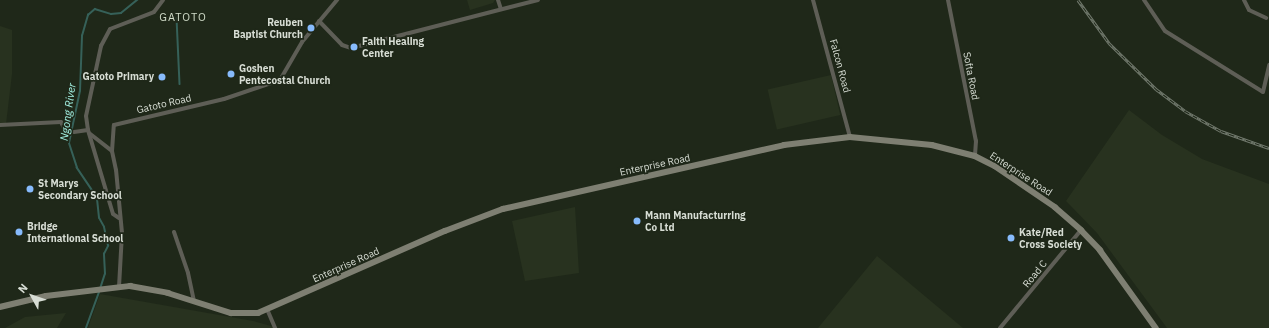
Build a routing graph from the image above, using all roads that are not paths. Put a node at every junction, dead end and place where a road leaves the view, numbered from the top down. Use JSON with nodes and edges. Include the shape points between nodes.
{"nodes":[{"id":1,"x":163,"y":0,"type":"edge"},
{"id":2,"x":337,"y":0,"type":"edge"},
{"id":3,"x":498,"y":0,"type":"edge"},
{"id":4,"x":538,"y":0,"type":"edge"},
{"id":5,"x":813,"y":0,"type":"edge"},
{"id":6,"x":948,"y":0,"type":"edge"},
{"id":7,"x":1144,"y":0,"type":"edge"},
{"id":8,"x":1244,"y":0,"type":"edge"},
{"id":9,"x":501,"y":9,"type":"junction"},
{"id":10,"x":1266,"y":18,"type":"dead end"},
{"id":11,"x":319,"y":20,"type":"junction"},
{"id":12,"x":1269,"y":65,"type":"edge"},
{"id":13,"x":0,"y":125,"type":"edge"},
{"id":14,"x":89,"y":131,"type":"junction"},
{"id":15,"x":66,"y":132,"type":"dead end"},
{"id":16,"x":74,"y":132,"type":"dead end"},
{"id":17,"x":850,"y":137,"type":"junction"},
{"id":18,"x":112,"y":151,"type":"junction"},
{"id":19,"x":975,"y":156,"type":"junction"},
{"id":20,"x":119,"y":218,"type":"junction"},
{"id":21,"x":1081,"y":230,"type":"junction"},
{"id":22,"x":174,"y":232,"type":"dead end"},
{"id":23,"x":118,"y":287,"type":"junction"},
{"id":24,"x":194,"y":301,"type":"junction"},
{"id":25,"x":11,"y":305,"type":"junction"},
{"id":26,"x":0,"y":307,"type":"edge"},
{"id":27,"x":268,"y":309,"type":"junction"},
{"id":28,"x":0,"y":311,"type":"edge"},
{"id":29,"x":275,"y":328,"type":"edge"},
{"id":30,"x":1000,"y":328,"type":"edge"},
{"id":31,"x":1156,"y":328,"type":"edge"}],
"edges":[{"from":1,"to":14,"type":"street","via":[[154,12],[110,29],[105,36],[88,108]]},
{"from":2,"to":11,"type":"street","name":"Gatoto Road"},
{"from":3,"to":9,"type":"street"},
{"from":4,"to":9,"type":"street"},
{"from":5,"to":17,"type":"street","name":"Falcon Road"},
{"from":6,"to":19,"type":"street","name":"Softa Road","via":[[976,141]]},
{"from":7,"to":12,"type":"street","via":[[1165,31],[1263,92]]},
{"from":8,"to":10,"type":"street","via":[[1249,10]]},
{"from":9,"to":11,"type":"street","via":[[351,48],[342,45]]},
{"from":11,"to":18,"type":"street","name":"Gatoto Road","via":[[302,42],[280,80],[224,99],[115,124]]},
{"from":13,"to":15,"type":"street","via":[[61,122]]},
{"from":14,"to":16,"type":"street"},
{"from":14,"to":18,"type":"street"},
{"from":14,"to":20,"type":"street","via":[[113,214]]},
{"from":17,"to":19,"type":"main road","name":"Enterprise Road","via":[[932,144]]},
{"from":17,"to":27,"type":"main road","name":"Enterprise Road","via":[[784,145],[503,209],[445,231]]},
{"from":18,"to":20,"type":"street","name":"Gatoto Road","via":[[116,170]]},
{"from":19,"to":21,"type":"main road","name":"Enterprise Road","via":[[1021,182]]},
{"from":20,"to":23,"type":"street","name":"Gatoto Road","via":[[122,240]]},
{"from":21,"to":30,"type":"street","name":"Road C"},
{"from":21,"to":31,"type":"main road","name":"Enterprise Road","via":[[1100,250]]},
{"from":22,"to":24,"type":"street","via":[[188,273]]},
{"from":23,"to":24,"type":"main road","name":"Enterprise Road","via":[[145,288]]},
{"from":23,"to":25,"type":"main road","name":"Enterprise Road","via":[[46,296]]},
{"from":24,"to":27,"type":"main road","name":"Enterprise Road","via":[[210,308],[245,315]]},
{"from":25,"to":26,"type":"main road"},
{"from":25,"to":28,"type":"main road"},
{"from":27,"to":29,"type":"street"}]}
